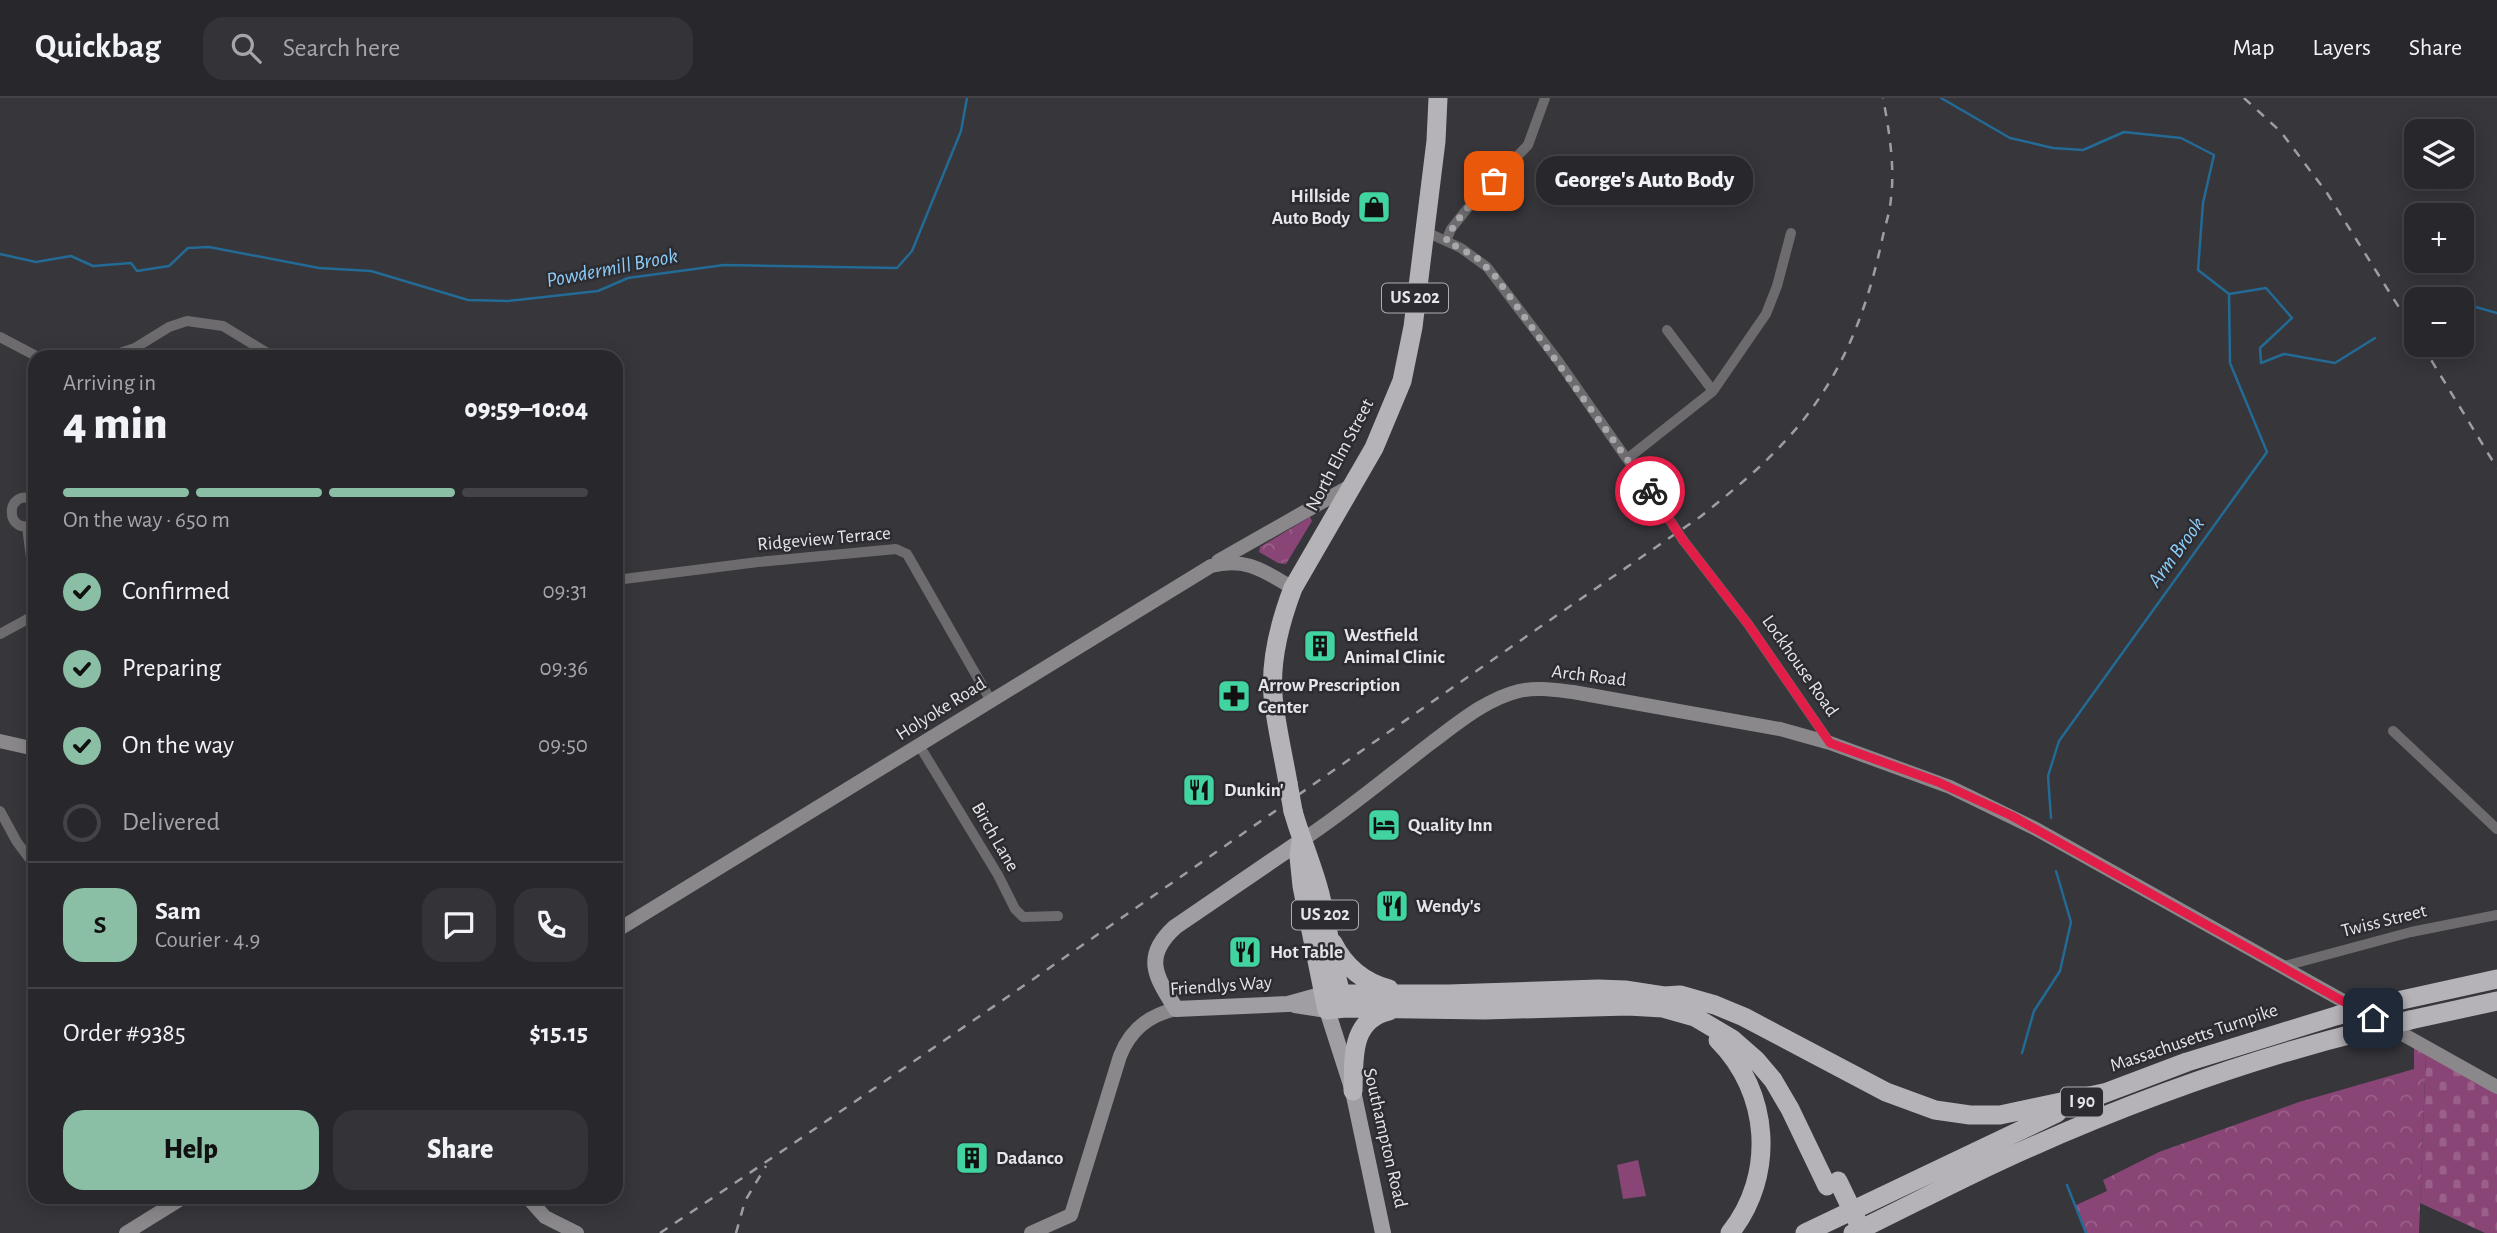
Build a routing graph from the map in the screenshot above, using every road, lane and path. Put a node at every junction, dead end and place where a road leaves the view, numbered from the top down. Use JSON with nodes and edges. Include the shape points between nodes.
{"nodes":[{"id":1,"x":1438,"y":98,"type":"edge"},
{"id":2,"x":1545,"y":98,"type":"edge"},
{"id":3,"x":1424,"y":231,"type":"junction"},
{"id":4,"x":1791,"y":233,"type":"dead end"},
{"id":5,"x":1446,"y":241,"type":"junction"},
{"id":6,"x":1667,"y":330,"type":"dead end"},
{"id":7,"x":0,"y":337,"type":"edge"},
{"id":8,"x":129,"y":350,"type":"edge"},
{"id":9,"x":262,"y":350,"type":"edge"},
{"id":10,"x":28,"y":352,"type":"edge"},
{"id":11,"x":1713,"y":391,"type":"junction"},
{"id":12,"x":1627,"y":459,"type":"junction"},
{"id":13,"x":1350,"y":486,"type":"junction"},
{"id":14,"x":28,"y":497,"type":"edge"},
{"id":15,"x":28,"y":524,"type":"edge"},
{"id":16,"x":1211,"y":566,"type":"junction"},
{"id":17,"x":623,"y":579,"type":"edge"},
{"id":18,"x":1293,"y":588,"type":"junction"},
{"id":19,"x":28,"y":619,"type":"edge"},
{"id":20,"x":0,"y":634,"type":"edge"},
{"id":21,"x":990,"y":701,"type":"junction"},
{"id":22,"x":2393,"y":731,"type":"dead end"},
{"id":23,"x":0,"y":741,"type":"edge"},
{"id":24,"x":1830,"y":743,"type":"junction"},
{"id":25,"x":919,"y":745,"type":"junction"},
{"id":26,"x":28,"y":747,"type":"edge"},
{"id":27,"x":1287,"y":783,"type":"joint"},
{"id":28,"x":0,"y":811,"type":"edge"},
{"id":29,"x":2497,"y":829,"type":"edge"},
{"id":30,"x":1301,"y":841,"type":"junction"},
{"id":31,"x":28,"y":857,"type":"edge"},
{"id":32,"x":2497,"y":915,"type":"edge"},
{"id":33,"x":1058,"y":916,"type":"dead end"},
{"id":34,"x":623,"y":927,"type":"edge"},
{"id":35,"x":1328,"y":933,"type":"junction"},
{"id":36,"x":2281,"y":967,"type":"junction"},
{"id":37,"x":2497,"y":979,"type":"edge"},
{"id":38,"x":1334,"y":1001,"type":"junction"},
{"id":39,"x":1407,"y":1001,"type":"junction"},
{"id":40,"x":2497,"y":1001,"type":"edge"},
{"id":41,"x":1664,"y":1002,"type":"junction"},
{"id":42,"x":1176,"y":1009,"type":"junction"},
{"id":43,"x":2497,"y":1087,"type":"edge"},
{"id":44,"x":1353,"y":1091,"type":"junction"},
{"id":45,"x":2108,"y":1092,"type":"junction"},
{"id":46,"x":2000,"y":1161,"type":"junction"},
{"id":47,"x":1832,"y":1184,"type":"junction"},
{"id":48,"x":173,"y":1204,"type":"edge"},
{"id":49,"x":533,"y":1204,"type":"edge"},
{"id":50,"x":126,"y":1233,"type":"edge"},
{"id":51,"x":577,"y":1233,"type":"edge"},
{"id":52,"x":1031,"y":1233,"type":"edge"},
{"id":53,"x":1383,"y":1233,"type":"edge"},
{"id":54,"x":1730,"y":1233,"type":"edge"},
{"id":55,"x":1805,"y":1233,"type":"edge"},
{"id":56,"x":1852,"y":1233,"type":"edge"},
{"id":57,"x":1863,"y":1233,"type":"edge"},
{"id":58,"x":1876,"y":1233,"type":"edge"}],
"edges":[{"from":1,"to":3,"type":"highway","name":"North Elm Street","number":"US 202"},
{"from":2,"to":5,"type":"street","via":[[1528,145],[1467,209]]},
{"from":3,"to":5,"type":"street","name":"Lockhouse Road"},
{"from":3,"to":13,"type":"highway","name":"North Elm Street","number":"US 202","via":[[1402,381],[1374,448]]},
{"from":4,"to":11,"type":"street","via":[[1766,314]]},
{"from":5,"to":12,"type":"street","name":"Lockhouse Road","via":[[1476,257],[1495,276]]},
{"from":6,"to":11,"type":"street"},
{"from":7,"to":10,"type":"street"},
{"from":8,"to":9,"type":"street","via":[[187,321],[223,326]]},
{"from":11,"to":12,"type":"street"},
{"from":12,"to":24,"type":"street","name":"Lockhouse Road","bridge":true},
{"from":13,"to":16,"type":"street"},
{"from":13,"to":18,"type":"highway","name":"North Elm Street","number":"US 202"},
{"from":14,"to":15,"type":"street","via":[[19,499],[11,510],[15,522]]},
{"from":16,"to":18,"type":"street","name":"Holyoke Road","via":[[1250,564]]},
{"from":16,"to":21,"type":"street","name":"Holyoke Road"},
{"from":17,"to":21,"type":"street","name":"Ridgeview Terrace","via":[[901,550],[908,554]]},
{"from":18,"to":27,"type":"highway","name":"North Elm Street","number":"US 202","via":[[1276,644],[1273,693]]},
{"from":19,"to":20,"type":"street"},
{"from":21,"to":25,"type":"street","name":"Holyoke Road"},
{"from":22,"to":29,"type":"street"},
{"from":23,"to":26,"type":"street"},
{"from":24,"to":30,"type":"street","name":"Arch Road","via":[[1634,701],[1551,689],[1518,692],[1470,715]]},
{"from":24,"to":36,"type":"street","name":"Lockhouse Road","via":[[1931,779],[1999,810]]},
{"from":25,"to":33,"type":"street","name":"Birch Lane","via":[[1015,909],[1024,917]]},
{"from":25,"to":34,"type":"street","name":"Holyoke Road"},
{"from":27,"to":30,"type":"highway","name":"Southampton Road","number":"US 202","bridge":true},
{"from":28,"to":31,"type":"street"},
{"from":30,"to":35,"type":"highway","name":"Southampton Road","number":"US 202"},
{"from":30,"to":38,"type":"highway","name":"Southampton Road","number":"US 202","via":[[1300,871]]},
{"from":30,"to":42,"type":"main road","via":[[1185,919],[1159,943],[1154,956],[1157,972]]},
{"from":32,"to":36,"type":"street","name":"Twiss Street","via":[[2411,932]]},
{"from":35,"to":38,"type":"highway","name":"Southampton Road","number":"US 202"},
{"from":35,"to":39,"type":"highway","via":[[1343,960],[1362,978]]},
{"from":36,"to":43,"type":"street","name":"Lockhouse Road"},
{"from":37,"to":45,"type":"highway","name":"Massachusetts Turnpike","number":"I 90","bridge":true,"via":[[2339,1015]]},
{"from":38,"to":39,"type":"highway"},
{"from":38,"to":42,"type":"main road","name":"Friendlys Way"},
{"from":38,"to":44,"type":"main road","name":"Southampton Road","number":"US 202"},
{"from":39,"to":41,"type":"highway","via":[[1598,989]]},
{"from":39,"to":44,"type":"highway","via":[[1374,1015],[1362,1030],[1354,1051]]},
{"from":40,"to":46,"type":"highway","number":"I 90","bridge":true,"via":[[2294,1049],[2191,1083]]},
{"from":41,"to":45,"type":"highway","via":[[1681,995],[1734,1012],[1899,1098],[1934,1111],[2000,1115]]},
{"from":41,"to":47,"type":"highway","via":[[1714,1027],[1761,1066]]},
{"from":41,"to":54,"type":"highway","via":[[1718,1040],[1738,1064],[1754,1095],[1761,1136],[1759,1170],[1747,1205]]},
{"from":42,"to":52,"type":"street","name":"Friendlys Way","via":[[1157,1015],[1125,1043],[1071,1215]]},
{"from":44,"to":53,"type":"main road","name":"Southampton Road","number":"US 202"},
{"from":45,"to":55,"type":"highway","name":"Massachusetts Turnpike","number":"I 90"},
{"from":46,"to":56,"type":"highway","number":"I 90"},
{"from":46,"to":58,"type":"highway"},
{"from":47,"to":56,"type":"highway"},
{"from":47,"to":57,"type":"highway","bridge":true},
{"from":48,"to":50,"type":"street"},
{"from":49,"to":51,"type":"street","via":[[544,1217]]}]}
